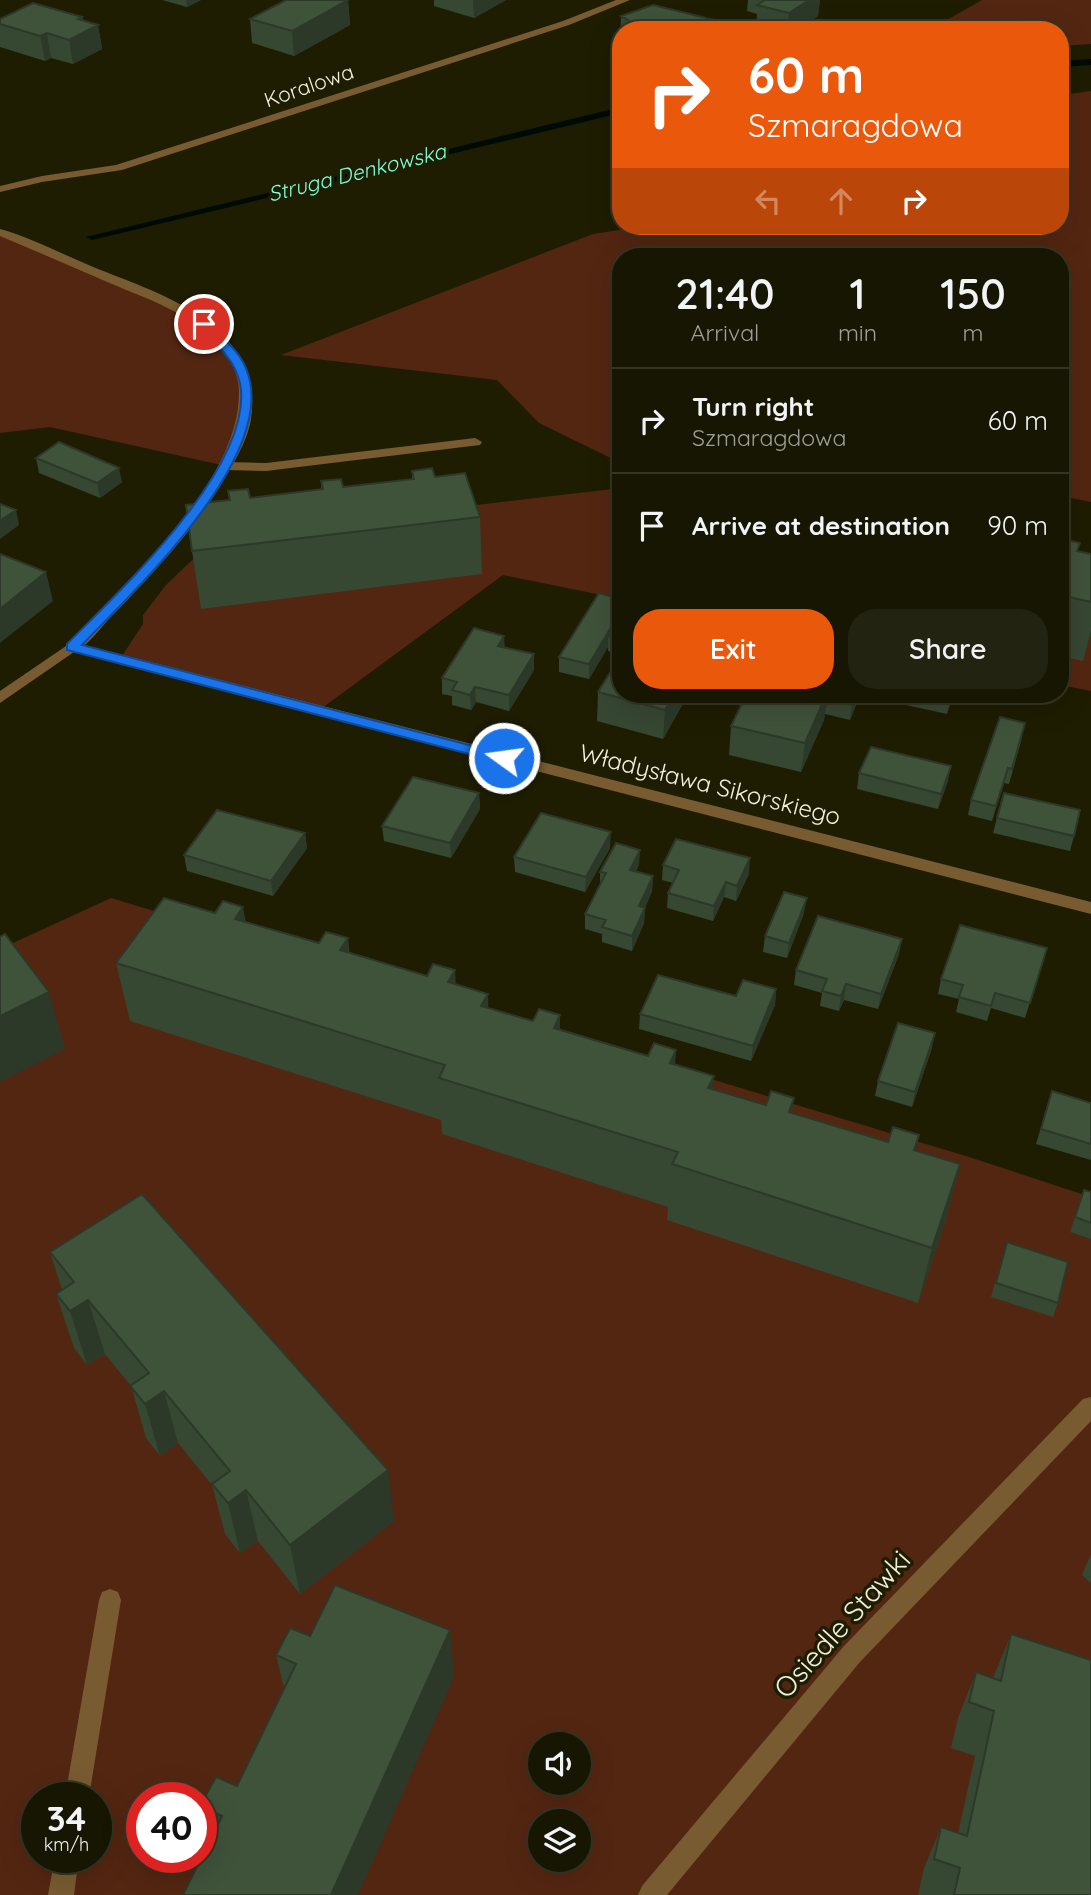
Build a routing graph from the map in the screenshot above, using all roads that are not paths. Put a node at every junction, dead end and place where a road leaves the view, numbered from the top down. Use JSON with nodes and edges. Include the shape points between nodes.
{"nodes":[{"id":1,"x":625,"y":0,"type":"edge"},
{"id":2,"x":0,"y":189,"type":"edge"},
{"id":3,"x":0,"y":232,"type":"edge"},
{"id":4,"x":475,"y":442,"type":"dead end"},
{"id":5,"x":226,"y":466,"type":"junction"},
{"id":6,"x":72,"y":647,"type":"junction"},
{"id":7,"x":0,"y":698,"type":"edge"},
{"id":8,"x":1091,"y":908,"type":"edge"},
{"id":9,"x":1091,"y":1406,"type":"edge"},
{"id":10,"x":110,"y":1600,"type":"dead end"},
{"id":11,"x":80,"y":1782,"type":"edge"},
{"id":12,"x":64,"y":1873,"type":"edge"},
{"id":13,"x":61,"y":1895,"type":"edge"},
{"id":14,"x":651,"y":1895,"type":"edge"}],
"edges":[{"from":1,"to":2,"type":"street","name":"Koralowa","via":[[118,168]]},
{"from":3,"to":5,"type":"street","via":[[161,300],[204,324],[237,358],[246,390],[242,428]]},
{"from":4,"to":5,"type":"street","via":[[266,467]]},
{"from":5,"to":6,"type":"street","via":[[168,547]]},
{"from":6,"to":7,"type":"street"},
{"from":6,"to":8,"type":"street","name":"Władysława Sikorskiego"},
{"from":9,"to":14,"type":"street","name":"Osiedle Stawki","via":[[852,1654]]},
{"from":10,"to":11,"type":"street"},
{"from":12,"to":13,"type":"street"}]}
